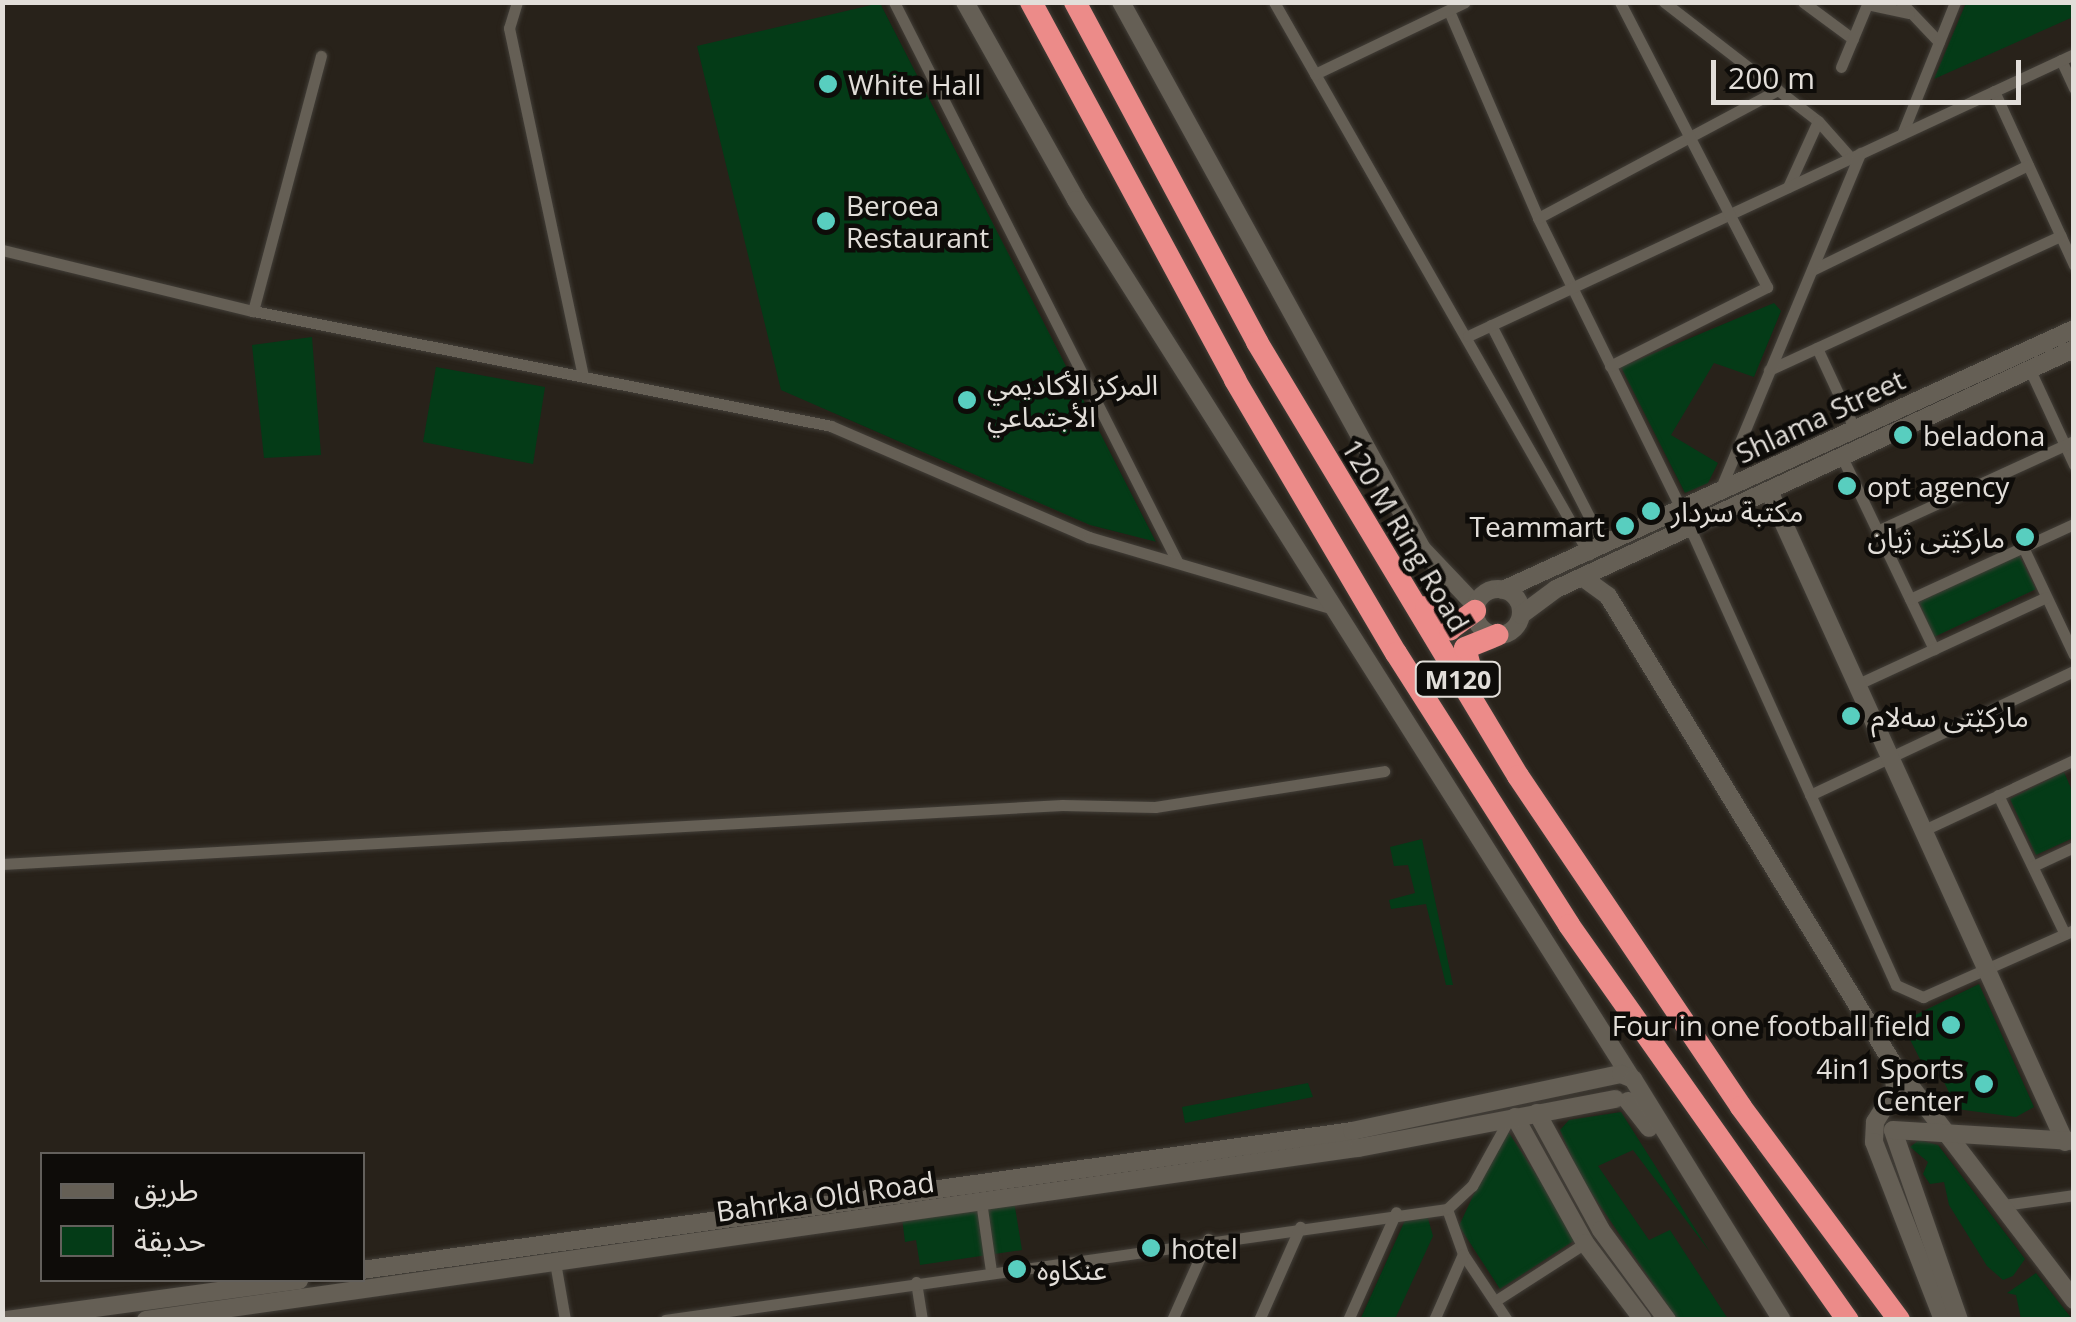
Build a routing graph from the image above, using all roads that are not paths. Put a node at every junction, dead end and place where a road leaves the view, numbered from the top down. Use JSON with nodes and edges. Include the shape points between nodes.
{"nodes":[{"id":1,"x":516,"y":2,"type":"edge"},
{"id":2,"x":894,"y":2,"type":"edge"},
{"id":3,"x":965,"y":2,"type":"edge"},
{"id":4,"x":1031,"y":2,"type":"edge"},
{"id":5,"x":1075,"y":2,"type":"edge"},
{"id":6,"x":1121,"y":2,"type":"edge"},
{"id":7,"x":1274,"y":2,"type":"edge"},
{"id":8,"x":1465,"y":2,"type":"edge"},
{"id":9,"x":1620,"y":2,"type":"edge"},
{"id":10,"x":1664,"y":2,"type":"edge"},
{"id":11,"x":1803,"y":2,"type":"edge"},
{"id":12,"x":1956,"y":2,"type":"edge"},
{"id":13,"x":1868,"y":3,"type":"edge"},
{"id":14,"x":1905,"y":8,"type":"edge"},
{"id":15,"x":1449,"y":11,"type":"junction"},
{"id":16,"x":1853,"y":39,"type":"junction"},
{"id":17,"x":1940,"y":42,"type":"junction"},
{"id":18,"x":321,"y":56,"type":"dead end"},
{"id":19,"x":2067,"y":57,"type":"edge"},
{"id":20,"x":1841,"y":67,"type":"dead end"},
{"id":21,"x":1315,"y":74,"type":"junction"},
{"id":22,"x":2074,"y":88,"type":"edge"},
{"id":23,"x":1778,"y":90,"type":"junction"},
{"id":24,"x":1994,"y":91,"type":"junction"},
{"id":25,"x":1818,"y":121,"type":"junction"},
{"id":26,"x":1902,"y":134,"type":"junction"},
{"id":27,"x":1692,"y":140,"type":"junction"},
{"id":28,"x":1856,"y":156,"type":"junction"},
{"id":29,"x":2028,"y":166,"type":"junction"},
{"id":30,"x":1788,"y":187,"type":"junction"},
{"id":31,"x":1733,"y":213,"type":"junction"},
{"id":32,"x":1538,"y":218,"type":"junction"},
{"id":33,"x":2061,"y":236,"type":"junction"},
{"id":34,"x":2,"y":250,"type":"edge"},
{"id":35,"x":2074,"y":265,"type":"edge"},
{"id":36,"x":1812,"y":270,"type":"junction"},
{"id":37,"x":1571,"y":288,"type":"junction"},
{"id":38,"x":254,"y":311,"type":"junction"},
{"id":39,"x":1491,"y":325,"type":"junction"},
{"id":40,"x":2074,"y":329,"type":"edge"},
{"id":41,"x":1468,"y":336,"type":"junction"},
{"id":42,"x":1817,"y":348,"type":"junction"},
{"id":43,"x":2074,"y":349,"type":"edge"},
{"id":44,"x":2039,"y":359,"type":"junction"},
{"id":45,"x":1610,"y":366,"type":"junction"},
{"id":46,"x":2008,"y":370,"type":"junction"},
{"id":47,"x":1769,"y":371,"type":"junction"},
{"id":48,"x":583,"y":376,"type":"junction"},
{"id":49,"x":1854,"y":430,"type":"junction"},
{"id":50,"x":2069,"y":443,"type":"edge"},
{"id":51,"x":1842,"y":457,"type":"junction"},
{"id":52,"x":2074,"y":465,"type":"edge"},
{"id":53,"x":1769,"y":492,"type":"junction"},
{"id":54,"x":1718,"y":494,"type":"junction"},
{"id":55,"x":1682,"y":510,"type":"junction"},
{"id":56,"x":1408,"y":521,"type":"junction"},
{"id":57,"x":2074,"y":524,"type":"edge"},
{"id":58,"x":1690,"y":528,"type":"junction"},
{"id":59,"x":1878,"y":532,"type":"junction"},
{"id":60,"x":2023,"y":547,"type":"junction"},
{"id":61,"x":1602,"y":554,"type":"junction"},
{"id":62,"x":1177,"y":561,"type":"junction"},
{"id":63,"x":1386,"y":562,"type":"junction"},
{"id":64,"x":1582,"y":577,"type":"junction"},
{"id":65,"x":1499,"y":590,"type":"junction"},
{"id":66,"x":2046,"y":597,"type":"junction"},
{"id":67,"x":1910,"y":599,"type":"junction"},
{"id":68,"x":1331,"y":608,"type":"junction"},
{"id":69,"x":1476,"y":608,"type":"junction"},
{"id":70,"x":1521,"y":615,"type":"junction"},
{"id":71,"x":1497,"y":635,"type":"junction"},
{"id":72,"x":1934,"y":649,"type":"junction"},
{"id":73,"x":2074,"y":655,"type":"edge"},
{"id":74,"x":1646,"y":656,"type":"junction"},
{"id":75,"x":2074,"y":671,"type":"edge"},
{"id":76,"x":1858,"y":684,"type":"junction"},
{"id":77,"x":1504,"y":752,"type":"junction"},
{"id":78,"x":1892,"y":758,"type":"junction"},
{"id":79,"x":2072,"y":765,"type":"edge"},
{"id":80,"x":1384,"y":771,"type":"dead end"},
{"id":81,"x":1998,"y":795,"type":"junction"},
{"id":82,"x":1810,"y":796,"type":"junction"},
{"id":83,"x":1924,"y":830,"type":"junction"},
{"id":84,"x":2074,"y":847,"type":"edge"},
{"id":85,"x":2,"y":864,"type":"edge"},
{"id":86,"x":2033,"y":866,"type":"junction"},
{"id":87,"x":2070,"y":932,"type":"edge"},
{"id":88,"x":1987,"y":969,"type":"junction"},
{"id":89,"x":1892,"y":1062,"type":"junction"},
{"id":90,"x":1909,"y":1084,"type":"junction"},
{"id":91,"x":1622,"y":1087,"type":"junction"},
{"id":92,"x":1901,"y":1112,"type":"junction"},
{"id":93,"x":1537,"y":1113,"type":"junction"},
{"id":94,"x":1512,"y":1118,"type":"junction"},
{"id":95,"x":1936,"y":1122,"type":"junction"},
{"id":96,"x":2069,"y":1142,"type":"edge"},
{"id":97,"x":1551,"y":1146,"type":"junction"},
{"id":98,"x":1533,"y":1155,"type":"junction"},
{"id":99,"x":2074,"y":1195,"type":"edge"},
{"id":100,"x":981,"y":1201,"type":"junction"},
{"id":101,"x":2004,"y":1205,"type":"junction"},
{"id":102,"x":1447,"y":1209,"type":"junction"},
{"id":103,"x":1396,"y":1212,"type":"junction"},
{"id":104,"x":1300,"y":1226,"type":"junction"},
{"id":105,"x":1208,"y":1239,"type":"junction"},
{"id":106,"x":1585,"y":1243,"type":"junction"},
{"id":107,"x":1463,"y":1254,"type":"junction"},
{"id":108,"x":555,"y":1262,"type":"junction"},
{"id":109,"x":365,"y":1270,"type":"edge"},
{"id":110,"x":991,"y":1272,"type":"junction"},
{"id":111,"x":284,"y":1282,"type":"edge"},
{"id":112,"x":916,"y":1282,"type":"junction"},
{"id":113,"x":2074,"y":1300,"type":"edge"},
{"id":114,"x":1495,"y":1301,"type":"junction"},
{"id":115,"x":666,"y":1319,"type":"edge"},
{"id":116,"x":8,"y":1320,"type":"edge"},
{"id":117,"x":146,"y":1320,"type":"edge"},
{"id":118,"x":564,"y":1320,"type":"edge"},
{"id":119,"x":922,"y":1320,"type":"edge"},
{"id":120,"x":1172,"y":1320,"type":"edge"},
{"id":121,"x":1258,"y":1320,"type":"edge"},
{"id":122,"x":1348,"y":1320,"type":"edge"},
{"id":123,"x":1434,"y":1320,"type":"edge"},
{"id":124,"x":1508,"y":1320,"type":"edge"},
{"id":125,"x":1642,"y":1320,"type":"edge"},
{"id":126,"x":1667,"y":1320,"type":"edge"},
{"id":127,"x":1768,"y":1320,"type":"edge"},
{"id":128,"x":1782,"y":1320,"type":"edge"},
{"id":129,"x":1848,"y":1320,"type":"edge"},
{"id":130,"x":1899,"y":1320,"type":"edge"},
{"id":131,"x":1943,"y":1320,"type":"edge"},
{"id":132,"x":1959,"y":1320,"type":"edge"}],
"edges":[{"from":1,"to":48,"type":"street","via":[[508,28]]},
{"from":2,"to":62,"type":"street"},
{"from":3,"to":68,"type":"street","via":[[1023,114]]},
{"from":4,"to":129,"type":"highway","number":"M120","via":[[1226,364],[1396,653],[1591,956]]},
{"from":5,"to":63,"type":"highway","name":"120 M Ring Road","number":"M120"},
{"from":6,"to":56,"type":"street"},
{"from":7,"to":21,"type":"street"},
{"from":8,"to":15,"type":"street"},
{"from":9,"to":27,"type":"street"},
{"from":10,"to":23,"type":"street"},
{"from":11,"to":16,"type":"street"},
{"from":12,"to":17,"type":"street"},
{"from":13,"to":14,"type":"street"},
{"from":13,"to":16,"type":"street"},
{"from":14,"to":17,"type":"street"},
{"from":15,"to":21,"type":"street"},
{"from":15,"to":32,"type":"street"},
{"from":16,"to":20,"type":"street"},
{"from":17,"to":26,"type":"street"},
{"from":18,"to":38,"type":"street"},
{"from":19,"to":22,"type":"street"},
{"from":19,"to":24,"type":"street"},
{"from":21,"to":41,"type":"street"},
{"from":23,"to":25,"type":"street"},
{"from":23,"to":27,"type":"street"},
{"from":24,"to":26,"type":"street"},
{"from":24,"to":29,"type":"street"},
{"from":25,"to":28,"type":"street"},
{"from":25,"to":30,"type":"street"},
{"from":26,"to":28,"type":"street"},
{"from":27,"to":31,"type":"street"},
{"from":27,"to":32,"type":"street"},
{"from":28,"to":30,"type":"street"},
{"from":28,"to":36,"type":"street"},
{"from":29,"to":33,"type":"street"},
{"from":29,"to":36,"type":"street"},
{"from":30,"to":31,"type":"street"},
{"from":31,"to":37,"type":"street"},
{"from":31,"to":45,"type":"street","via":[[1764,294]]},
{"from":32,"to":37,"type":"street"},
{"from":33,"to":35,"type":"street"},
{"from":33,"to":42,"type":"street"},
{"from":34,"to":38,"type":"street"},
{"from":36,"to":47,"type":"street"},
{"from":37,"to":39,"type":"street"},
{"from":37,"to":45,"type":"street"},
{"from":38,"to":48,"type":"street"},
{"from":39,"to":41,"type":"street"},
{"from":39,"to":61,"type":"street"},
{"from":40,"to":44,"type":"street","name":"Shlama Street"},
{"from":41,"to":61,"type":"street"},
{"from":42,"to":47,"type":"street"},
{"from":42,"to":49,"type":"street"},
{"from":43,"to":44,"type":"street","name":"Shlama Street"},
{"from":44,"to":46,"type":"street","name":"Shlama Street"},
{"from":44,"to":46,"type":"street","name":"Shlama Street"},
{"from":44,"to":50,"type":"street"},
{"from":45,"to":55,"type":"street"},
{"from":46,"to":49,"type":"street","name":"Shlama Street"},
{"from":46,"to":51,"type":"street","name":"Shlama Street"},
{"from":47,"to":54,"type":"street"},
{"from":48,"to":62,"type":"street","via":[[831,426],[1089,536]]},
{"from":49,"to":54,"type":"street","name":"Shlama Street"},
{"from":50,"to":52,"type":"street"},
{"from":50,"to":59,"type":"street"},
{"from":51,"to":53,"type":"street","name":"Shlama Street"},
{"from":51,"to":59,"type":"street"},
{"from":53,"to":58,"type":"street","name":"Shlama Street"},
{"from":53,"to":76,"type":"street"},
{"from":54,"to":55,"type":"street","name":"Shlama Street"},
{"from":55,"to":61,"type":"street","name":"Shlama Street"},
{"from":56,"to":65,"type":"street","via":[[1443,569]]},
{"from":56,"to":69,"type":"street","via":[[1436,571]]},
{"from":57,"to":60,"type":"street"},
{"from":58,"to":61,"type":"street","name":"Shlama Street"},
{"from":58,"to":82,"type":"street"},
{"from":59,"to":67,"type":"street"},
{"from":60,"to":66,"type":"street"},
{"from":60,"to":67,"type":"street"},
{"from":61,"to":64,"type":"street"},
{"from":61,"to":65,"type":"street"},
{"from":61,"to":74,"type":"street"},
{"from":62,"to":68,"type":"street"},
{"from":63,"to":69,"type":"highway","via":[[1442,626],[1463,626]]},
{"from":63,"to":77,"type":"highway","name":"120 M Ring Road","number":"M120"},
{"from":64,"to":70,"type":"street"},
{"from":64,"to":74,"type":"street","via":[[1603,589]]},
{"from":65,"to":69,"type":"street"},
{"from":65,"to":70,"type":"street"},
{"from":66,"to":72,"type":"street"},
{"from":66,"to":73,"type":"street"},
{"from":67,"to":72,"type":"street"},
{"from":68,"to":91,"type":"street","via":[[1574,998]]},
{"from":69,"to":71,"type":"street","via":[[1483,630]]},
{"from":70,"to":71,"type":"street"},
{"from":71,"to":77,"type":"highway","via":[[1472,640],[1464,659]]},
{"from":72,"to":76,"type":"street"},
{"from":74,"to":89,"type":"street"},
{"from":75,"to":78,"type":"street"},
{"from":76,"to":78,"type":"street"},
{"from":77,"to":130,"type":"highway","name":"120 M Ring Road","number":"M120","via":[[1742,1107]]},
{"from":78,"to":82,"type":"street"},
{"from":78,"to":83,"type":"street"},
{"from":79,"to":81,"type":"street"},
{"from":80,"to":85,"type":"street","via":[[1155,807],[1062,805]]},
{"from":81,"to":83,"type":"street"},
{"from":81,"to":86,"type":"street"},
{"from":82,"to":88,"type":"street","via":[[1904,992],[1922,997]]},
{"from":83,"to":88,"type":"street"},
{"from":84,"to":86,"type":"street"},
{"from":86,"to":87,"type":"street"},
{"from":87,"to":88,"type":"street"},
{"from":88,"to":96,"type":"street"},
{"from":89,"to":90,"type":"street"},
{"from":89,"to":92,"type":"street"},
{"from":90,"to":92,"type":"street"},
{"from":90,"to":95,"type":"street"},
{"from":91,"to":93,"type":"street","name":"Bahrka Old Road"},
{"from":91,"to":109,"type":"street"},
{"from":91,"to":127,"type":"street"},
{"from":91,"to":128,"type":"street"},
{"from":92,"to":95,"type":"street"},
{"from":92,"to":131,"type":"street","via":[[1874,1142]]},
{"from":92,"to":132,"type":"street","via":[[1892,1140]]},
{"from":93,"to":94,"type":"street","name":"Bahrka Old Road"},
{"from":93,"to":97,"type":"street"},
{"from":94,"to":98,"type":"street"},
{"from":94,"to":100,"type":"street","name":"Bahrka Old Road"},
{"from":94,"to":102,"type":"street","via":[[1472,1186]]},
{"from":95,"to":96,"type":"street"},
{"from":95,"to":101,"type":"street"},
{"from":97,"to":98,"type":"street"},
{"from":97,"to":126,"type":"street"},
{"from":98,"to":106,"type":"street"},
{"from":99,"to":101,"type":"street"},
{"from":100,"to":108,"type":"street","name":"Bahrka Old Road"},
{"from":100,"to":110,"type":"street"},
{"from":101,"to":113,"type":"street"},
{"from":102,"to":103,"type":"street"},
{"from":102,"to":107,"type":"street"},
{"from":103,"to":104,"type":"street"},
{"from":103,"to":122,"type":"street"},
{"from":104,"to":105,"type":"street"},
{"from":104,"to":121,"type":"street"},
{"from":105,"to":110,"type":"street"},
{"from":105,"to":120,"type":"street"},
{"from":106,"to":114,"type":"street"},
{"from":106,"to":125,"type":"street"},
{"from":107,"to":114,"type":"street"},
{"from":107,"to":123,"type":"street"},
{"from":108,"to":117,"type":"street","name":"Bahrka Old Road"},
{"from":108,"to":118,"type":"street"},
{"from":110,"to":112,"type":"street"},
{"from":111,"to":116,"type":"street"},
{"from":112,"to":115,"type":"street"},
{"from":112,"to":119,"type":"street"},
{"from":114,"to":124,"type":"street"}]}
